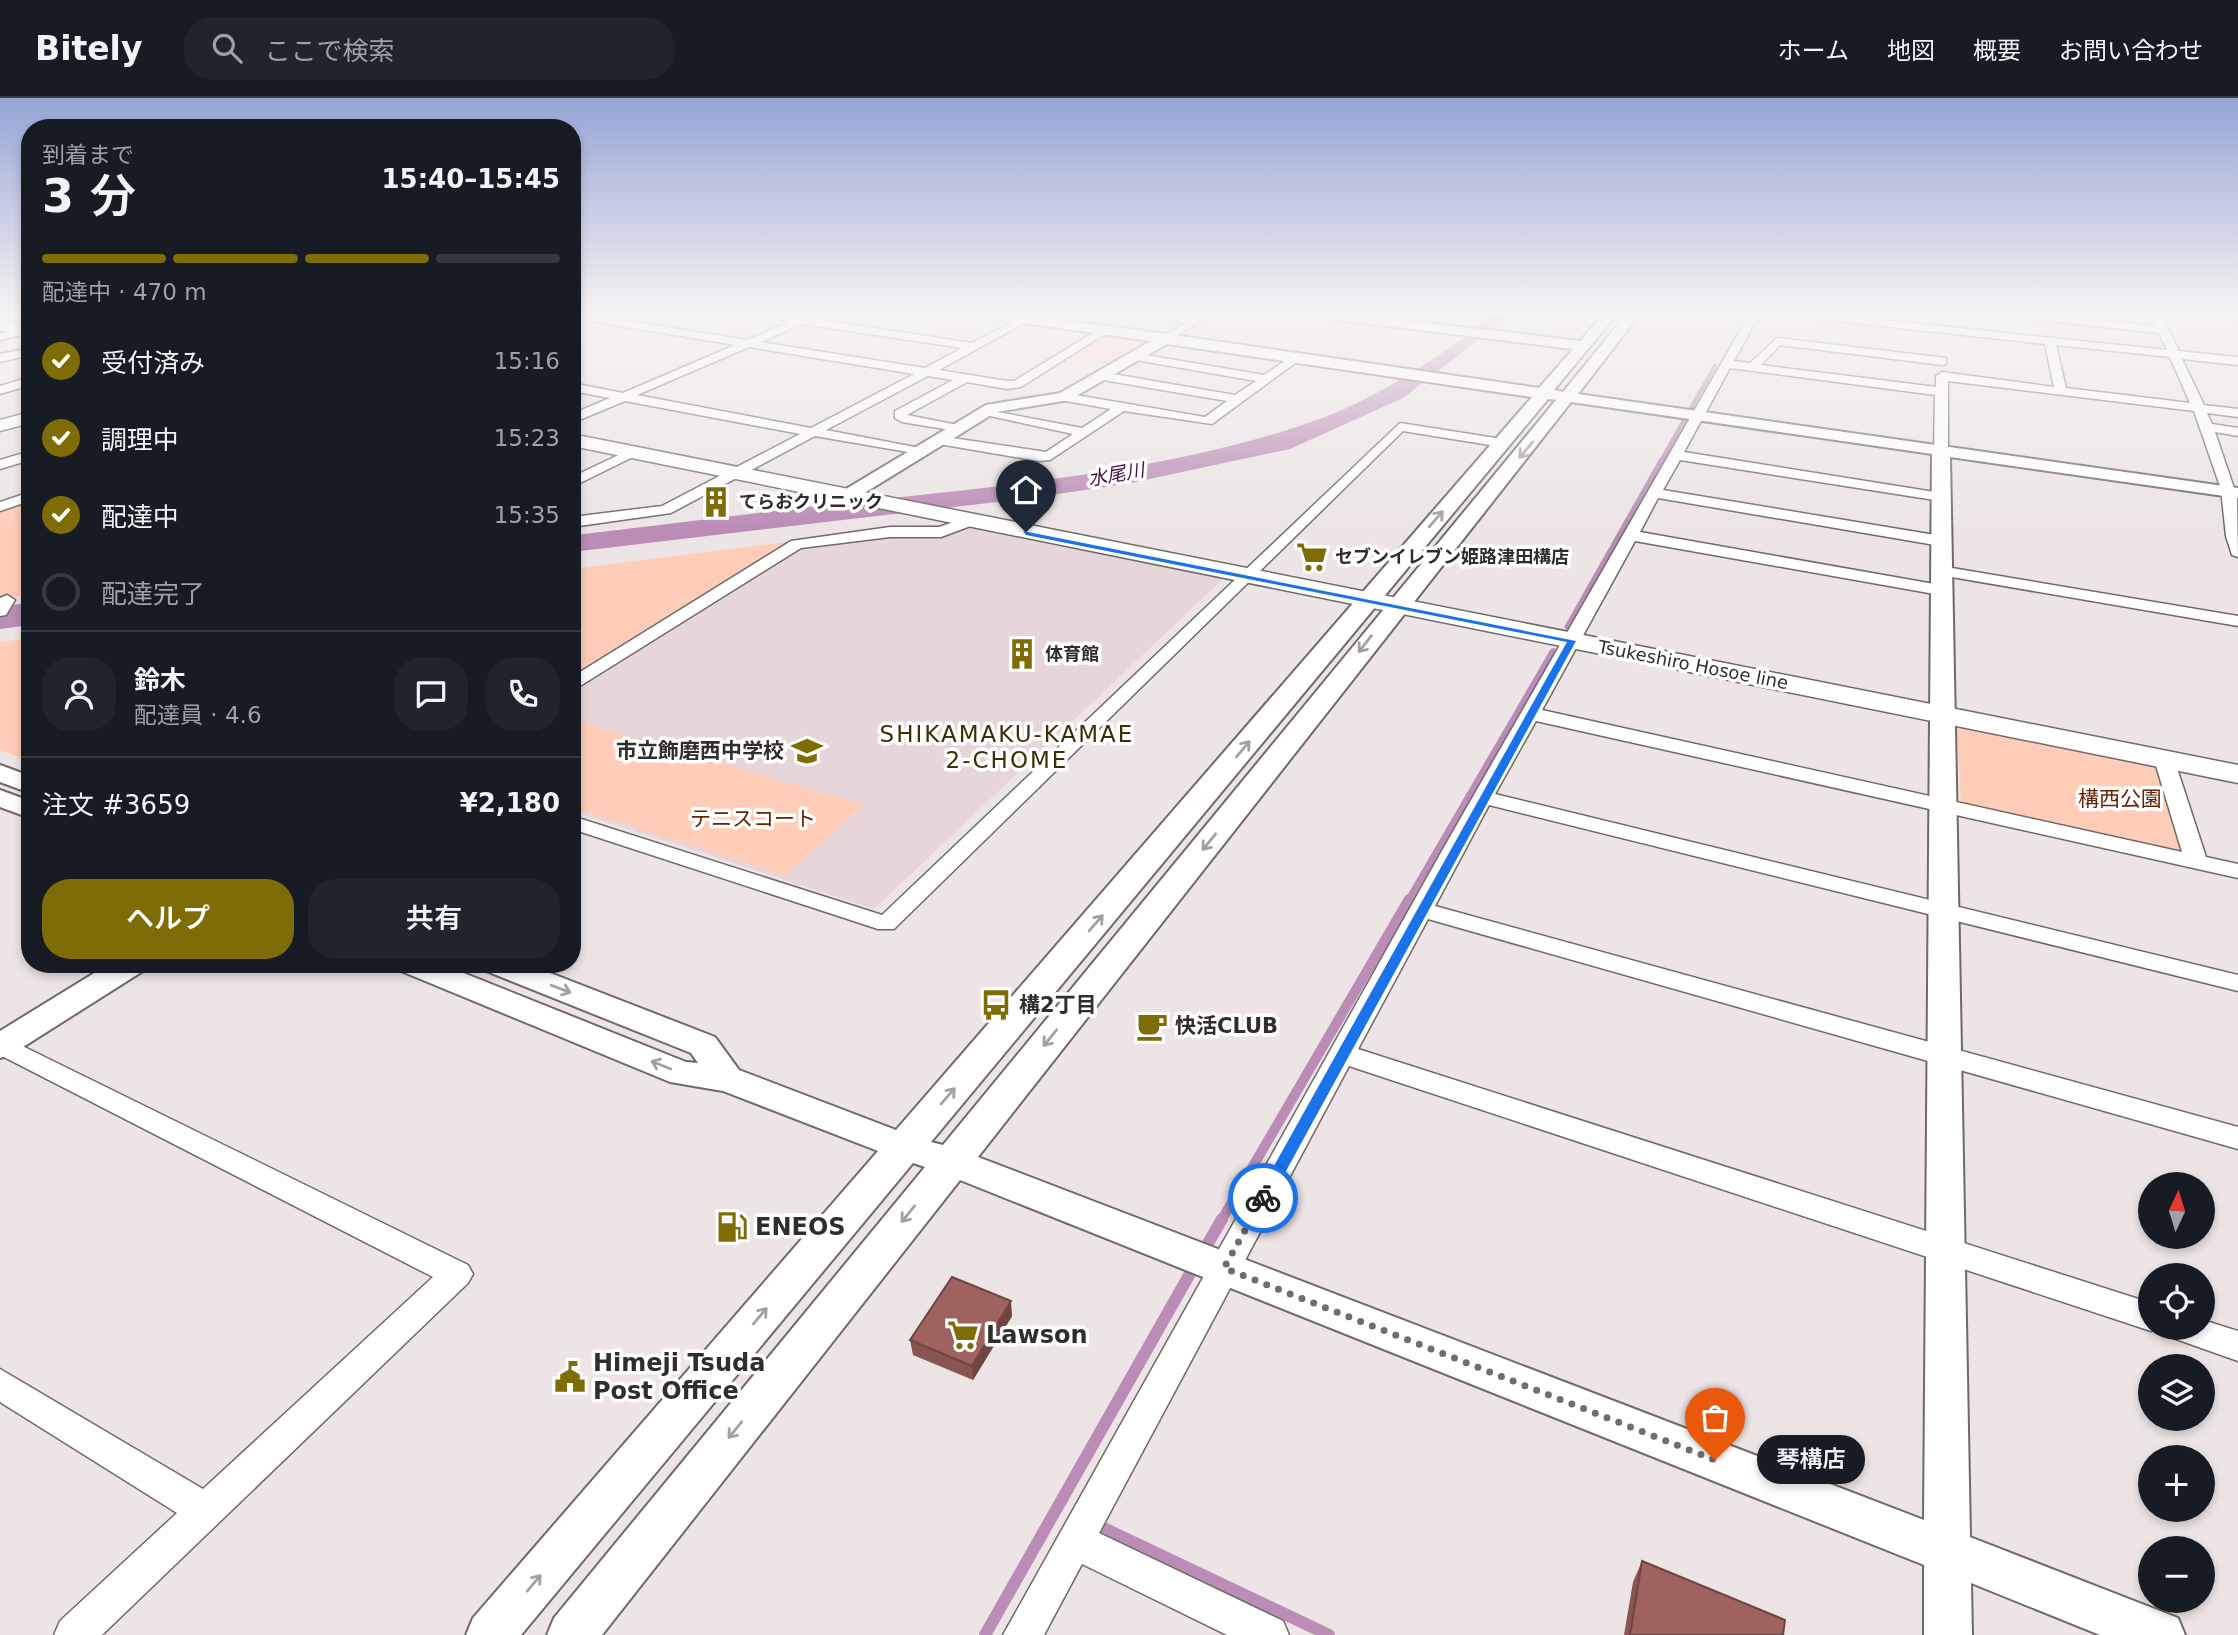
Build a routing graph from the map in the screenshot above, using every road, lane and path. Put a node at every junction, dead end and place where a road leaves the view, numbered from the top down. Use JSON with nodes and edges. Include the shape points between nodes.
{"nodes":[{"id":1,"x":648,"y":387,"type":"edge"},
{"id":2,"x":899,"y":387,"type":"edge"},
{"id":3,"x":949,"y":387,"type":"edge"},
{"id":4,"x":1082,"y":387,"type":"edge"},
{"id":5,"x":1164,"y":387,"type":"edge"},
{"id":6,"x":1254,"y":387,"type":"edge"},
{"id":7,"x":1502,"y":387,"type":"edge"},
{"id":8,"x":1559,"y":387,"type":"edge"},
{"id":9,"x":1562,"y":387,"type":"edge"},
{"id":10,"x":1715,"y":387,"type":"edge"},
{"id":11,"x":1901,"y":387,"type":"edge"},
{"id":12,"x":1941,"y":387,"type":"edge"},
{"id":13,"x":2025,"y":387,"type":"edge"},
{"id":14,"x":2061,"y":387,"type":"edge"},
{"id":15,"x":2189,"y":387,"type":"edge"},
{"id":16,"x":581,"y":389,"type":"edge"},
{"id":17,"x":2062,"y":391,"type":"junction"},
{"id":18,"x":1941,"y":392,"type":"junction"},
{"id":19,"x":1555,"y":394,"type":"junction"},
{"id":20,"x":625,"y":397,"type":"junction"},
{"id":21,"x":1064,"y":397,"type":"junction"},
{"id":22,"x":1236,"y":399,"type":"junction"},
{"id":23,"x":1120,"y":408,"type":"junction"},
{"id":24,"x":2199,"y":408,"type":"junction"},
{"id":25,"x":2238,"y":413,"type":"edge"},
{"id":26,"x":982,"y":414,"type":"junction"},
{"id":27,"x":1700,"y":414,"type":"junction"},
{"id":28,"x":581,"y":415,"type":"edge"},
{"id":29,"x":21,"y":420,"type":"edge"},
{"id":30,"x":0,"y":426,"type":"edge"},
{"id":31,"x":2206,"y":427,"type":"junction"},
{"id":32,"x":958,"y":429,"type":"junction"},
{"id":33,"x":816,"y":431,"type":"junction"},
{"id":34,"x":1084,"y":432,"type":"junction"},
{"id":35,"x":2238,"y":432,"type":"edge"},
{"id":36,"x":939,"y":440,"type":"junction"},
{"id":37,"x":581,"y":442,"type":"edge"},
{"id":38,"x":1502,"y":443,"type":"junction"},
{"id":39,"x":1941,"y":450,"type":"junction"},
{"id":40,"x":920,"y":452,"type":"junction"},
{"id":41,"x":634,"y":453,"type":"junction"},
{"id":42,"x":1676,"y":455,"type":"junction"},
{"id":43,"x":21,"y":458,"type":"edge"},
{"id":44,"x":0,"y":465,"type":"edge"},
{"id":45,"x":735,"y":473,"type":"junction"},
{"id":46,"x":581,"y":479,"type":"edge"},
{"id":47,"x":1654,"y":493,"type":"junction"},
{"id":48,"x":2233,"y":493,"type":"edge"},
{"id":49,"x":847,"y":496,"type":"junction"},
{"id":50,"x":1941,"y":497,"type":"junction"},
{"id":51,"x":21,"y":499,"type":"edge"},
{"id":52,"x":0,"y":507,"type":"edge"},
{"id":53,"x":2234,"y":513,"type":"edge"},
{"id":54,"x":960,"y":519,"type":"junction"},
{"id":55,"x":581,"y":521,"type":"edge"},
{"id":56,"x":1633,"y":536,"type":"junction"},
{"id":57,"x":1941,"y":541,"type":"junction"},
{"id":58,"x":2237,"y":545,"type":"edge"},
{"id":59,"x":1245,"y":576,"type":"junction"},
{"id":60,"x":1940,"y":580,"type":"junction"},
{"id":61,"x":1367,"y":600,"type":"junction"},
{"id":62,"x":1396,"y":606,"type":"junction"},
{"id":63,"x":2238,"y":621,"type":"edge"},
{"id":64,"x":1572,"y":641,"type":"junction"},
{"id":65,"x":581,"y":679,"type":"edge"},
{"id":66,"x":1532,"y":714,"type":"junction"},
{"id":67,"x":1940,"y":714,"type":"junction"},
{"id":68,"x":2164,"y":759,"type":"junction"},
{"id":69,"x":0,"y":773,"type":"edge"},
{"id":70,"x":2238,"y":774,"type":"edge"},
{"id":71,"x":21,"y":781,"type":"edge"},
{"id":72,"x":1485,"y":797,"type":"junction"},
{"id":73,"x":0,"y":798,"type":"edge"},
{"id":74,"x":21,"y":806,"type":"edge"},
{"id":75,"x":1940,"y":807,"type":"junction"},
{"id":76,"x":581,"y":825,"type":"edge"},
{"id":77,"x":2196,"y":862,"type":"junction"},
{"id":78,"x":2238,"y":871,"type":"edge"},
{"id":79,"x":1422,"y":910,"type":"junction"},
{"id":80,"x":1941,"y":910,"type":"junction"},
{"id":81,"x":117,"y":973,"type":"edge"},
{"id":82,"x":434,"y":973,"type":"edge"},
{"id":83,"x":520,"y":973,"type":"edge"},
{"id":84,"x":2238,"y":983,"type":"edge"},
{"id":85,"x":1,"y":1045,"type":"edge"},
{"id":86,"x":1343,"y":1054,"type":"junction"},
{"id":87,"x":1942,"y":1054,"type":"junction"},
{"id":88,"x":727,"y":1079,"type":"junction"},
{"id":89,"x":2238,"y":1138,"type":"edge"},
{"id":90,"x":904,"y":1147,"type":"junction"},
{"id":91,"x":950,"y":1161,"type":"junction"},
{"id":92,"x":1943,"y":1249,"type":"junction"},
{"id":93,"x":1224,"y":1268,"type":"junction"},
{"id":94,"x":2138,"y":1313,"type":"edge"},
{"id":95,"x":2215,"y":1338,"type":"edge"},
{"id":96,"x":2238,"y":1346,"type":"edge"},
{"id":97,"x":0,"y":1384,"type":"edge"},
{"id":98,"x":206,"y":1511,"type":"junction"},
{"id":99,"x":1075,"y":1541,"type":"junction"},
{"id":100,"x":1948,"y":1551,"type":"junction"},
{"id":101,"x":74,"y":1635,"type":"edge"},
{"id":102,"x":489,"y":1635,"type":"edge"},
{"id":103,"x":571,"y":1635,"type":"edge"},
{"id":104,"x":1023,"y":1635,"type":"edge"},
{"id":105,"x":1269,"y":1635,"type":"edge"},
{"id":106,"x":1948,"y":1635,"type":"edge"},
{"id":107,"x":2161,"y":1635,"type":"edge"}],
"edges":[{"from":1,"to":20,"type":"street"},
{"from":2,"to":33,"type":"street"},
{"from":3,"to":32,"type":"street","via":[[901,414],[902,418]]},
{"from":4,"to":21,"type":"street"},
{"from":5,"to":22,"type":"street"},
{"from":6,"to":22,"type":"street"},
{"from":7,"to":19,"type":"street"},
{"from":8,"to":19,"type":"street"},
{"from":9,"to":19,"type":"street"},
{"from":10,"to":27,"type":"street"},
{"from":11,"to":18,"type":"street"},
{"from":12,"to":18,"type":"street"},
{"from":13,"to":17,"type":"street"},
{"from":14,"to":17,"type":"street"},
{"from":15,"to":24,"type":"street"},
{"from":16,"to":20,"type":"street"},
{"from":17,"to":24,"type":"street"},
{"from":18,"to":39,"type":"street"},
{"from":19,"to":27,"type":"street"},
{"from":19,"to":38,"type":"street"},
{"from":19,"to":62,"type":"street","one_way":true,"via":[[1538,436]]},
{"from":20,"to":28,"type":"street"},
{"from":20,"to":33,"type":"street"},
{"from":21,"to":23,"type":"street"},
{"from":21,"to":26,"type":"street","via":[[992,408]]},
{"from":22,"to":23,"type":"street","via":[[1201,422]]},
{"from":23,"to":34,"type":"street"},
{"from":24,"to":25,"type":"street"},
{"from":24,"to":31,"type":"street"},
{"from":26,"to":32,"type":"street"},
{"from":26,"to":34,"type":"street"},
{"from":27,"to":39,"type":"street"},
{"from":27,"to":42,"type":"street"},
{"from":29,"to":30,"type":"main road"},
{"from":31,"to":35,"type":"street"},
{"from":31,"to":48,"type":"street"},
{"from":32,"to":36,"type":"street"},
{"from":33,"to":40,"type":"street"},
{"from":33,"to":45,"type":"street"},
{"from":34,"to":36,"type":"street","via":[[1050,456],[1039,457]]},
{"from":36,"to":40,"type":"street"},
{"from":37,"to":41,"type":"main road","name":"Tsukeshiro Hosoe line"},
{"from":38,"to":59,"type":"street","via":[[1400,427]]},
{"from":61,"to":38,"type":"street","one_way":true},
{"from":39,"to":48,"type":"street"},
{"from":39,"to":50,"type":"street"},
{"from":40,"to":49,"type":"street"},
{"from":41,"to":45,"type":"main road","name":"Tsukeshiro Hosoe line"},
{"from":41,"to":46,"type":"street"},
{"from":42,"to":47,"type":"street"},
{"from":42,"to":50,"type":"street"},
{"from":43,"to":44,"type":"street"},
{"from":45,"to":49,"type":"main road","name":"Tsukeshiro Hosoe line"},
{"from":45,"to":55,"type":"street","via":[[666,510]]},
{"from":47,"to":56,"type":"street"},
{"from":47,"to":57,"type":"street"},
{"from":48,"to":53,"type":"street"},
{"from":49,"to":54,"type":"main road","name":"Tsukeshiro Hosoe line"},
{"from":50,"to":57,"type":"street"},
{"from":51,"to":52,"type":"street"},
{"from":53,"to":58,"type":"street"},
{"from":54,"to":59,"type":"main road","name":"Tsukeshiro Hosoe line"},
{"from":54,"to":65,"type":"street","via":[[941,532],[890,532],[797,544]]},
{"from":56,"to":60,"type":"street"},
{"from":56,"to":64,"type":"street"},
{"from":57,"to":60,"type":"street"},
{"from":59,"to":61,"type":"main road","name":"Tsukeshiro Hosoe line"},
{"from":59,"to":76,"type":"street","via":[[886,924]]},
{"from":60,"to":63,"type":"street"},
{"from":60,"to":67,"type":"street"},
{"from":61,"to":62,"type":"main road","name":"Tsukeshiro Hosoe line"},
{"from":90,"to":61,"type":"street","one_way":true},
{"from":62,"to":64,"type":"main road","name":"Tsukeshiro Hosoe line"},
{"from":62,"to":91,"type":"street","one_way":true},
{"from":64,"to":66,"type":"street"},
{"from":64,"to":67,"type":"main road","name":"Tsukeshiro Hosoe line"},
{"from":66,"to":72,"type":"street"},
{"from":66,"to":75,"type":"street"},
{"from":67,"to":68,"type":"main road","name":"Tsukeshiro Hosoe line"},
{"from":67,"to":75,"type":"street"},
{"from":68,"to":70,"type":"main road","name":"Tsukeshiro Hosoe line"},
{"from":68,"to":77,"type":"street"},
{"from":69,"to":71,"type":"street"},
{"from":72,"to":79,"type":"street"},
{"from":72,"to":80,"type":"street"},
{"from":73,"to":74,"type":"street"},
{"from":75,"to":77,"type":"street"},
{"from":75,"to":80,"type":"street"},
{"from":77,"to":78,"type":"street"},
{"from":79,"to":86,"type":"street"},
{"from":79,"to":87,"type":"street"},
{"from":80,"to":84,"type":"street"},
{"from":80,"to":87,"type":"street"},
{"from":81,"to":85,"type":"street"},
{"from":88,"to":82,"type":"street","one_way":true,"via":[[682,1073]]},
{"from":83,"to":88,"type":"street","one_way":true,"via":[[703,1045]]},
{"from":85,"to":98,"type":"street","via":[[457,1273]]},
{"from":86,"to":92,"type":"street"},
{"from":86,"to":93,"type":"street"},
{"from":87,"to":89,"type":"street"},
{"from":87,"to":92,"type":"street"},
{"from":88,"to":90,"type":"street"},
{"from":90,"to":91,"type":"street"},
{"from":102,"to":90,"type":"street","one_way":true},
{"from":91,"to":93,"type":"street"},
{"from":91,"to":103,"type":"street","one_way":true},
{"from":92,"to":94,"type":"street"},
{"from":92,"to":100,"type":"street"},
{"from":93,"to":99,"type":"street"},
{"from":93,"to":100,"type":"street"},
{"from":95,"to":96,"type":"street"},
{"from":97,"to":98,"type":"street"},
{"from":98,"to":101,"type":"street"},
{"from":99,"to":104,"type":"street"},
{"from":99,"to":105,"type":"street"},
{"from":100,"to":106,"type":"street"},
{"from":100,"to":107,"type":"street"}]}
